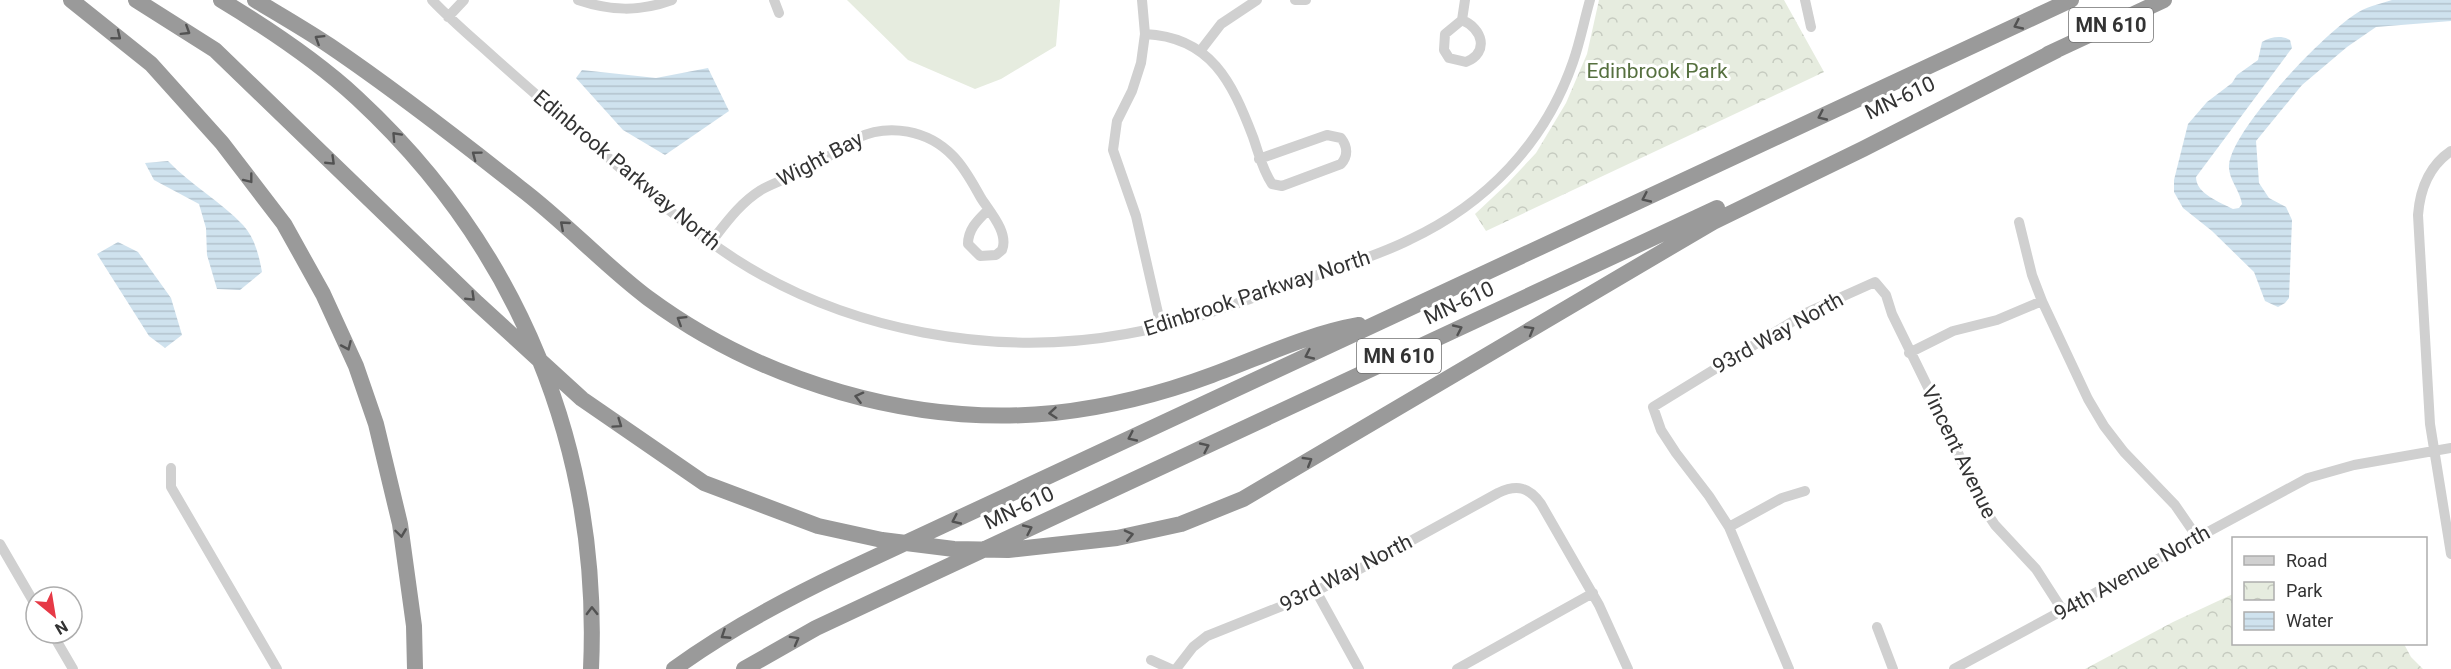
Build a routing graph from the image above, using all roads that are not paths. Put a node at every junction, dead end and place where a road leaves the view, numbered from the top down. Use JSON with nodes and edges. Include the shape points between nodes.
{"nodes":[{"id":1,"x":71,"y":0,"type":"edge"},
{"id":2,"x":136,"y":0,"type":"edge"},
{"id":3,"x":221,"y":0,"type":"edge"},
{"id":4,"x":255,"y":0,"type":"edge"},
{"id":5,"x":432,"y":0,"type":"edge"},
{"id":6,"x":464,"y":0,"type":"edge"},
{"id":7,"x":578,"y":0,"type":"edge"},
{"id":8,"x":672,"y":0,"type":"edge"},
{"id":9,"x":774,"y":0,"type":"edge"},
{"id":10,"x":1142,"y":0,"type":"edge"},
{"id":11,"x":1257,"y":0,"type":"edge"},
{"id":12,"x":1295,"y":0,"type":"edge"},
{"id":13,"x":1306,"y":0,"type":"edge"},
{"id":14,"x":1465,"y":0,"type":"edge"},
{"id":15,"x":1590,"y":0,"type":"edge"},
{"id":16,"x":1805,"y":0,"type":"edge"},
{"id":17,"x":2071,"y":0,"type":"edge"},
{"id":18,"x":2164,"y":0,"type":"edge"},
{"id":19,"x":779,"y":13,"type":"dead end"},
{"id":20,"x":448,"y":16,"type":"junction"},
{"id":21,"x":1462,"y":20,"type":"dead end"},
{"id":22,"x":1811,"y":27,"type":"dead end"},
{"id":23,"x":1145,"y":34,"type":"junction"},
{"id":24,"x":1201,"y":50,"type":"junction"},
{"id":25,"x":2057,"y":50,"type":"junction"},
{"id":26,"x":2451,"y":151,"type":"edge"},
{"id":27,"x":1259,"y":159,"type":"junction"},
{"id":28,"x":988,"y":210,"type":"dead end"},
{"id":29,"x":2019,"y":222,"type":"dead end"},
{"id":30,"x":711,"y":242,"type":"junction"},
{"id":31,"x":1875,"y":282,"type":"joint"},
{"id":32,"x":2042,"y":301,"type":"junction"},
{"id":33,"x":1381,"y":321,"type":"junction"},
{"id":34,"x":1161,"y":326,"type":"junction"},
{"id":35,"x":1909,"y":353,"type":"junction"},
{"id":36,"x":2451,"y":448,"type":"edge"},
{"id":37,"x":2434,"y":451,"type":"junction"},
{"id":38,"x":171,"y":468,"type":"dead end"},
{"id":39,"x":1805,"y":491,"type":"dead end"},
{"id":40,"x":1729,"y":527,"type":"junction"},
{"id":41,"x":2197,"y":537,"type":"junction"},
{"id":42,"x":0,"y":544,"type":"edge"},
{"id":43,"x":2451,"y":554,"type":"edge"},
{"id":44,"x":24,"y":585,"type":"edge"},
{"id":45,"x":1316,"y":591,"type":"junction"},
{"id":46,"x":1593,"y":593,"type":"junction"},
{"id":47,"x":2062,"y":610,"type":"junction"},
{"id":48,"x":1877,"y":627,"type":"dead end"},
{"id":49,"x":59,"y":645,"type":"edge"},
{"id":50,"x":1151,"y":660,"type":"dead end"},
{"id":51,"x":1961,"y":667,"type":"edge"},
{"id":52,"x":73,"y":669,"type":"edge"},
{"id":53,"x":277,"y":669,"type":"edge"},
{"id":54,"x":415,"y":669,"type":"edge"},
{"id":55,"x":591,"y":669,"type":"edge"},
{"id":56,"x":674,"y":669,"type":"edge"},
{"id":57,"x":744,"y":669,"type":"edge"},
{"id":58,"x":1171,"y":669,"type":"edge"},
{"id":59,"x":1176,"y":669,"type":"edge"},
{"id":60,"x":1359,"y":669,"type":"edge"},
{"id":61,"x":1457,"y":669,"type":"edge"},
{"id":62,"x":1628,"y":669,"type":"edge"},
{"id":63,"x":1789,"y":669,"type":"edge"},
{"id":64,"x":1893,"y":669,"type":"edge"}],
"edges":[{"from":1,"to":54,"type":"highway","one_way":true,"via":[[150,64],[222,143],[284,224],[323,294],[356,366],[379,435],[400,524],[414,627]]},
{"from":2,"to":25,"type":"highway","one_way":true,"via":[[215,50],[582,399],[704,483],[818,526],[882,540],[954,549],[1008,550],[1117,538],[1181,524],[1243,499],[1713,222]]},
{"from":55,"to":3,"type":"highway","one_way":true,"via":[[589,554],[577,479],[544,370],[496,268],[460,213],[396,135],[356,96],[296,48]]},
{"from":33,"to":4,"type":"highway","one_way":true,"via":[[1327,330],[1178,387],[1120,403],[1052,413],[954,413],[856,396],[758,362],[675,316],[523,190],[330,46]]},
{"from":5,"to":20,"type":"street","name":"Edinbrook Parkway North"},
{"from":6,"to":20,"type":"street"},
{"from":7,"to":8,"type":"street","via":[[624,10]]},
{"from":9,"to":19,"type":"street"},
{"from":10,"to":23,"type":"street"},
{"from":11,"to":24,"type":"street","via":[[1221,24]]},
{"from":12,"to":13,"type":"street"},
{"from":14,"to":21,"type":"street"},
{"from":15,"to":34,"type":"street","name":"Edinbrook Parkway North","via":[[1574,61],[1544,124],[1513,165],[1476,200],[1436,227],[1384,251]]},
{"from":16,"to":22,"type":"street"},
{"from":17,"to":33,"type":"highway","name":"MN-610","number":"MN 610","one_way":true},
{"from":18,"to":25,"type":"highway","name":"MN-610","number":"MN 610"},
{"from":20,"to":30,"type":"street","name":"Edinbrook Parkway North","via":[[648,193]]},
{"from":23,"to":24,"type":"street","via":[[1170,36]]},
{"from":23,"to":34,"type":"street","via":[[1138,77],[1115,126],[1113,150],[1136,216]]},
{"from":24,"to":27,"type":"street","via":[[1222,74],[1242,111]]},
{"from":57,"to":25,"type":"highway","name":"MN-610","number":"MN 610","one_way":true,"via":[[816,628]]},
{"from":26,"to":37,"type":"street","via":[[2424,183],[2418,215],[2426,381]]},
{"from":27,"to":27,"type":"street","via":[[1327,135],[1341,138],[1347,150],[1341,164],[1282,186],[1272,184]]},
{"from":28,"to":30,"type":"street","name":"Wight Bay","via":[[965,171],[940,144],[908,131],[889,130],[855,139],[804,172],[762,190],[742,204]]},
{"from":29,"to":32,"type":"street"},
{"from":30,"to":34,"type":"street","name":"Edinbrook Parkway North","via":[[738,261],[803,294],[916,331],[1037,342],[1093,339]]},
{"from":31,"to":35,"type":"street","name":"Vincent Avenue","via":[[1886,294]]},
{"from":31,"to":40,"type":"street","name":"93rd Way North","via":[[1808,312],[1653,407],[1661,430]]},
{"from":32,"to":35,"type":"street","via":[[1997,320],[1953,331]]},
{"from":32,"to":41,"type":"street","via":[[2104,426],[2175,504]]},
{"from":33,"to":56,"type":"highway","name":"MN-610","number":"MN 610","one_way":true,"via":[[774,605]]},
{"from":35,"to":47,"type":"street","name":"Vincent Avenue","via":[[1979,501],[1995,525],[2036,569]]},
{"from":36,"to":37,"type":"street","name":"94th Avenue North"},
{"from":37,"to":41,"type":"street","name":"94th Avenue North","via":[[2307,478]]},
{"from":37,"to":43,"type":"street"},
{"from":38,"to":53,"type":"street","via":[[171,487]]},
{"from":39,"to":40,"type":"street","via":[[1782,498]]},
{"from":40,"to":63,"type":"street"},
{"from":41,"to":47,"type":"street","name":"94th Avenue North"},
{"from":42,"to":44,"type":"street"},
{"from":45,"to":46,"type":"street","name":"93rd Way North","via":[[1513,487],[1531,492],[1541,504]]},
{"from":45,"to":59,"type":"street","name":"93rd Way North","via":[[1207,636],[1192,647]]},
{"from":45,"to":60,"type":"street"},
{"from":46,"to":61,"type":"street"},
{"from":46,"to":62,"type":"street"},
{"from":47,"to":51,"type":"street","name":"94th Avenue North"},
{"from":48,"to":64,"type":"street"},
{"from":49,"to":52,"type":"street"},
{"from":50,"to":58,"type":"street"}]}
